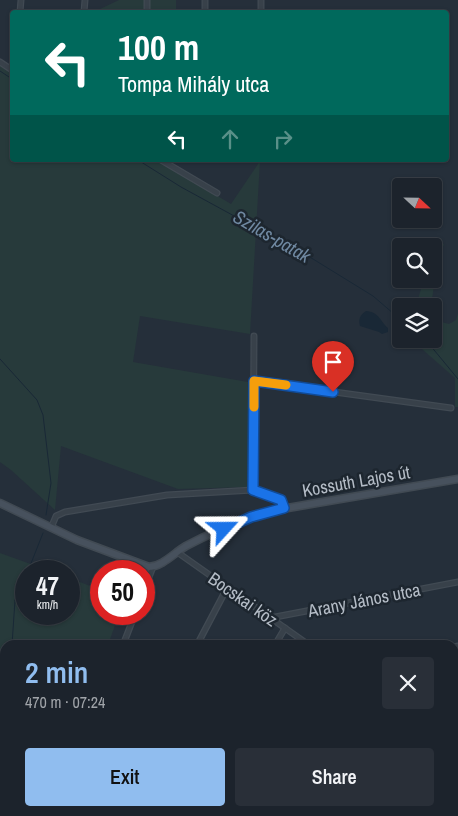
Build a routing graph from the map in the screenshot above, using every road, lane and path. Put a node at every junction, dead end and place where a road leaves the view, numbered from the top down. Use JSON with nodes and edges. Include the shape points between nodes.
{"nodes":[{"id":1,"x":147,"y":0,"type":"edge"},
{"id":2,"x":147,"y":10,"type":"dead end"},
{"id":3,"x":163,"y":162,"type":"edge"},
{"id":4,"x":217,"y":193,"type":"dead end"},
{"id":5,"x":254,"y":336,"type":"dead end"},
{"id":6,"x":254,"y":381,"type":"junction"},
{"id":7,"x":451,"y":408,"type":"dead end"},
{"id":8,"x":458,"y":478,"type":"edge"},
{"id":9,"x":253,"y":490,"type":"junction"},
{"id":10,"x":0,"y":503,"type":"edge"},
{"id":11,"x":284,"y":508,"type":"junction"},
{"id":12,"x":50,"y":527,"type":"junction"},
{"id":13,"x":177,"y":552,"type":"junction"},
{"id":14,"x":127,"y":560,"type":"edge"},
{"id":15,"x":155,"y":566,"type":"edge"},
{"id":16,"x":458,"y":582,"type":"edge"},
{"id":17,"x":227,"y":588,"type":"junction"},
{"id":18,"x":270,"y":618,"type":"junction"},
{"id":19,"x":131,"y":625,"type":"edge"},
{"id":20,"x":285,"y":628,"type":"junction"},
{"id":21,"x":125,"y":640,"type":"edge"},
{"id":22,"x":200,"y":640,"type":"edge"},
{"id":23,"x":278,"y":640,"type":"edge"},
{"id":24,"x":302,"y":640,"type":"edge"}],
"edges":[{"from":1,"to":2,"type":"street"},
{"from":3,"to":4,"type":"street"},
{"from":5,"to":6,"type":"street"},
{"from":6,"to":7,"type":"street"},
{"from":6,"to":9,"type":"street"},
{"from":8,"to":11,"type":"main road","name":"Kossuth Lajos út"},
{"from":9,"to":11,"type":"street","via":[[281,500]]},
{"from":9,"to":12,"type":"street","via":[[168,494],[81,508],[56,516]]},
{"from":10,"to":12,"type":"main road"},
{"from":11,"to":13,"type":"main road","name":"Kossuth Lajos út","via":[[251,517]]},
{"from":12,"to":14,"type":"main road"},
{"from":13,"to":15,"type":"main road","name":"Kossuth Lajos út"},
{"from":13,"to":17,"type":"street","name":"Bocskai köz"},
{"from":16,"to":18,"type":"street","name":"Arany János utca"},
{"from":17,"to":18,"type":"street","name":"Bocskai köz"},
{"from":17,"to":22,"type":"street"},
{"from":18,"to":20,"type":"street","name":"Bocskai köz"},
{"from":19,"to":21,"type":"street"},
{"from":20,"to":23,"type":"street"},
{"from":20,"to":24,"type":"street","name":"Bocskai köz"}]}
